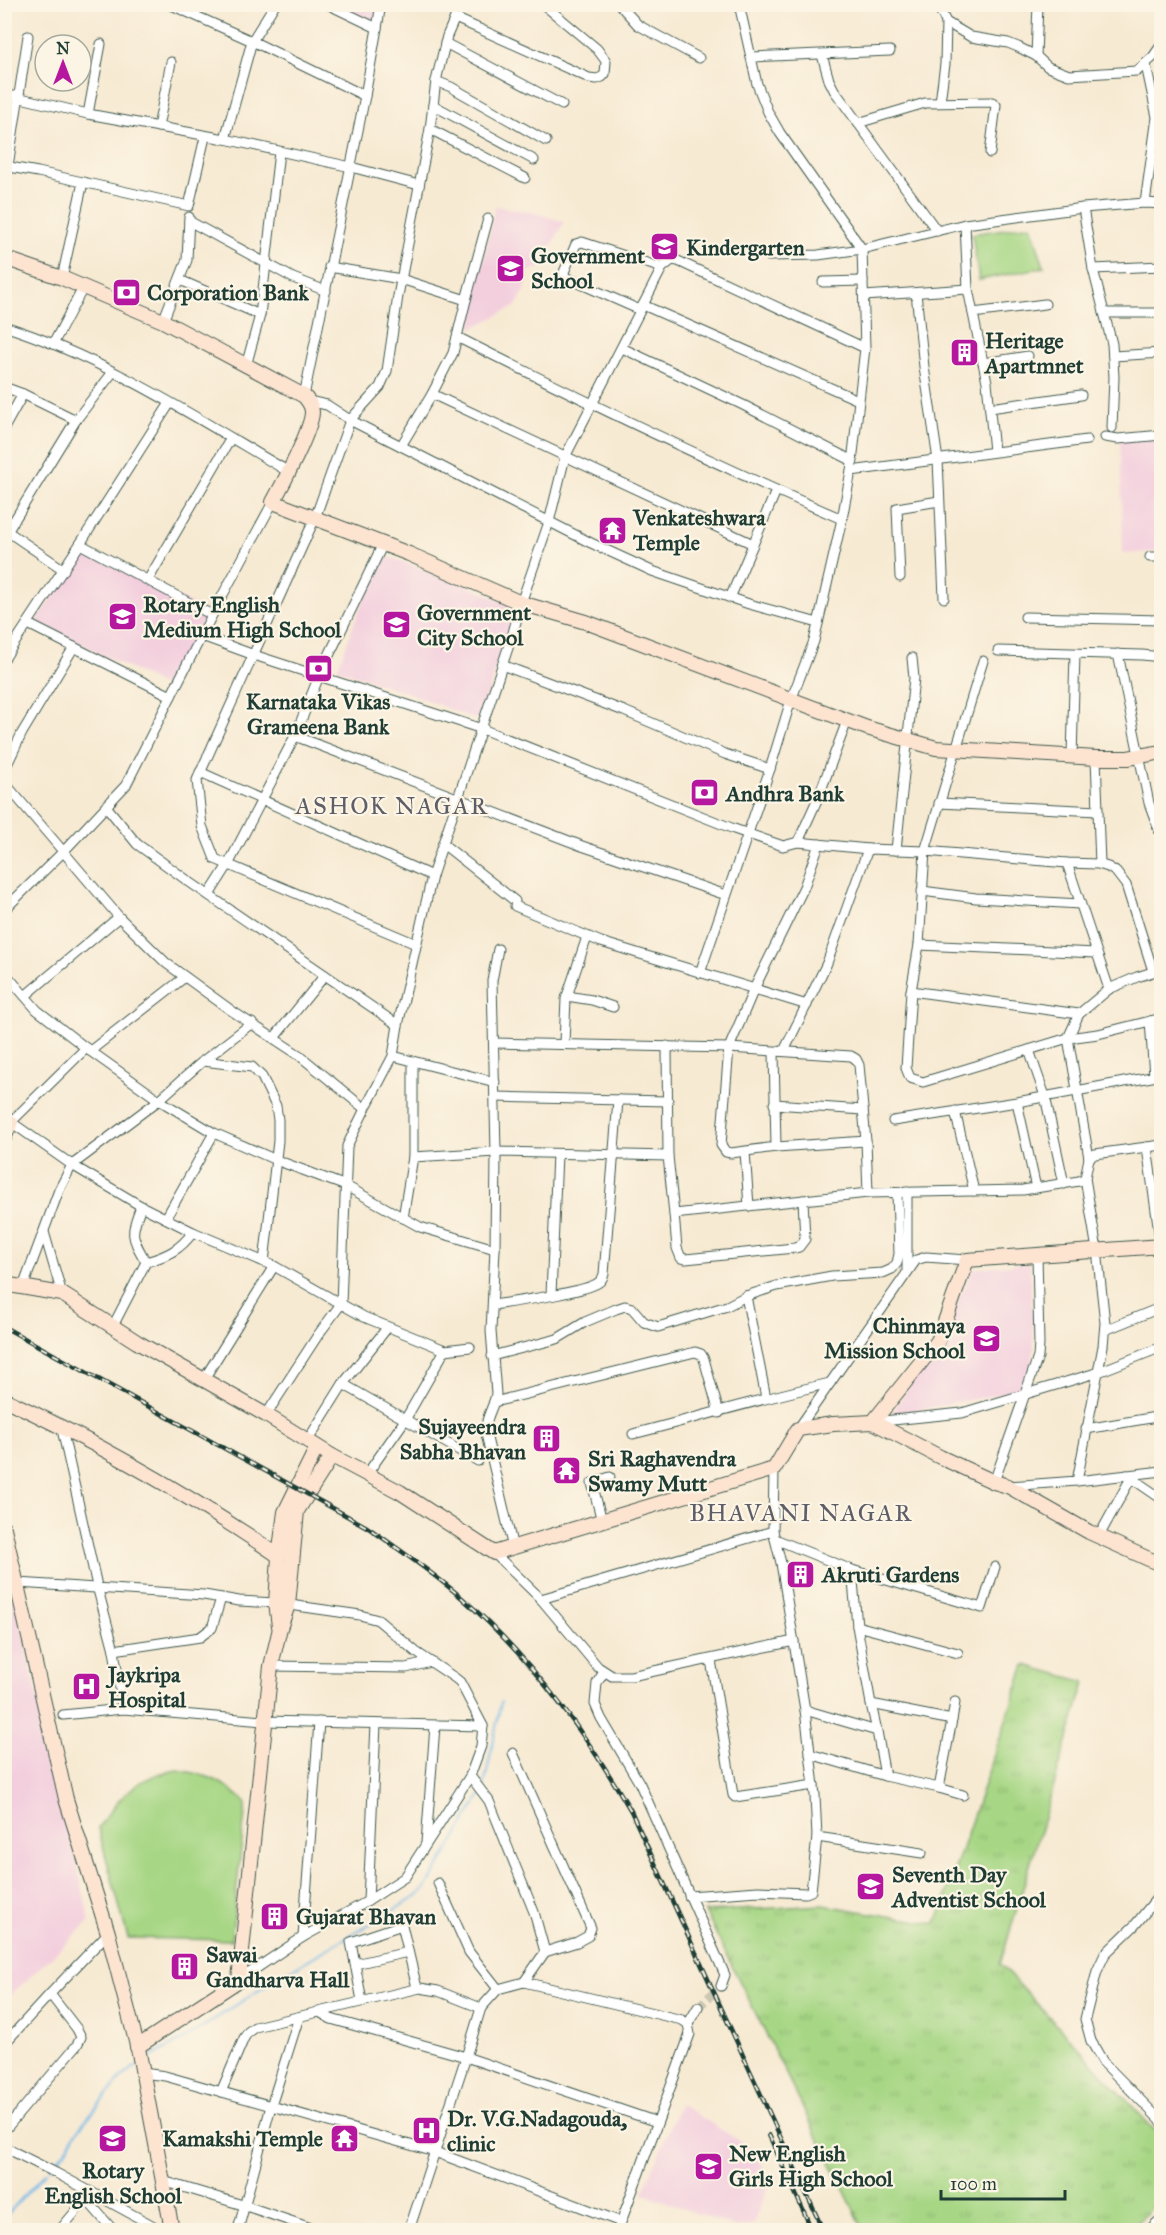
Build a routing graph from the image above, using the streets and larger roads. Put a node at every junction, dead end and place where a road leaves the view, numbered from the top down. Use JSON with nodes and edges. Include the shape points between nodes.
{"nodes":[{"id":1,"x":169,"y":4,"type":"edge"},
{"id":2,"x":275,"y":4,"type":"edge"},
{"id":3,"x":327,"y":4,"type":"edge"},
{"id":4,"x":381,"y":4,"type":"edge"},
{"id":5,"x":461,"y":4,"type":"edge"},
{"id":6,"x":543,"y":4,"type":"edge"},
{"id":7,"x":619,"y":4,"type":"edge"},
{"id":8,"x":739,"y":4,"type":"edge"},
{"id":9,"x":937,"y":4,"type":"edge"},
{"id":10,"x":1038,"y":4,"type":"edge"},
{"id":11,"x":455,"y":18,"type":"junction"},
{"id":12,"x":946,"y":22,"type":"junction"},
{"id":13,"x":377,"y":28,"type":"junction"},
{"id":14,"x":28,"y":36,"type":"dead end"},
{"id":15,"x":252,"y":41,"type":"junction"},
{"id":16,"x":445,"y":43,"type":"junction"},
{"id":17,"x":1161,"y":44,"type":"edge"},
{"id":18,"x":101,"y":45,"type":"dead end"},
{"id":19,"x":890,"y":51,"type":"dead end"},
{"id":20,"x":822,"y":54,"type":"junction"},
{"id":21,"x":1036,"y":56,"type":"junction"},
{"id":22,"x":750,"y":57,"type":"junction"},
{"id":23,"x":699,"y":58,"type":"dead end"},
{"id":24,"x":171,"y":62,"type":"dead end"},
{"id":25,"x":1146,"y":65,"type":"junction"},
{"id":26,"x":436,"y":81,"type":"junction"},
{"id":27,"x":4,"y":94,"type":"edge"},
{"id":28,"x":365,"y":96,"type":"junction"},
{"id":29,"x":19,"y":97,"type":"junction"},
{"id":30,"x":940,"y":102,"type":"junction"},
{"id":31,"x":433,"y":105,"type":"junction"},
{"id":32,"x":562,"y":105,"type":"dead end"},
{"id":33,"x":88,"y":114,"type":"junction"},
{"id":34,"x":858,"y":123,"type":"junction"},
{"id":35,"x":158,"y":127,"type":"junction"},
{"id":36,"x":430,"y":129,"type":"junction"},
{"id":37,"x":205,"y":137,"type":"junction"},
{"id":38,"x":225,"y":139,"type":"junction"},
{"id":39,"x":546,"y":141,"type":"dead end"},
{"id":40,"x":279,"y":152,"type":"junction"},
{"id":41,"x":990,"y":153,"type":"dead end"},
{"id":42,"x":534,"y":160,"type":"dead end"},
{"id":43,"x":7,"y":166,"type":"edge"},
{"id":44,"x":351,"y":166,"type":"junction"},
{"id":45,"x":525,"y":178,"type":"dead end"},
{"id":46,"x":83,"y":182,"type":"junction"},
{"id":47,"x":419,"y":185,"type":"junction"},
{"id":48,"x":4,"y":192,"type":"edge"},
{"id":49,"x":1145,"y":203,"type":"junction"},
{"id":50,"x":1161,"y":204,"type":"edge"},
{"id":51,"x":189,"y":206,"type":"junction"},
{"id":52,"x":1083,"y":208,"type":"junction"},
{"id":53,"x":488,"y":219,"type":"dead end"},
{"id":54,"x":189,"y":221,"type":"junction"},
{"id":55,"x":965,"y":224,"type":"junction"},
{"id":56,"x":937,"y":231,"type":"junction"},
{"id":57,"x":861,"y":249,"type":"junction"},
{"id":58,"x":769,"y":256,"type":"dead end"},
{"id":59,"x":4,"y":258,"type":"edge"},
{"id":60,"x":267,"y":262,"type":"junction"},
{"id":61,"x":1161,"y":266,"type":"edge"},
{"id":62,"x":329,"y":267,"type":"junction"},
{"id":63,"x":662,"y":268,"type":"junction"},
{"id":64,"x":1094,"y":269,"type":"junction"},
{"id":65,"x":62,"y":278,"type":"junction"},
{"id":66,"x":401,"y":279,"type":"junction"},
{"id":67,"x":180,"y":280,"type":"junction"},
{"id":68,"x":861,"y":281,"type":"junction"},
{"id":69,"x":823,"y":282,"type":"dead end"},
{"id":70,"x":83,"y":288,"type":"junction"},
{"id":71,"x":968,"y":289,"type":"junction"},
{"id":72,"x":326,"y":291,"type":"junction"},
{"id":73,"x":916,"y":293,"type":"junction"},
{"id":74,"x":864,"y":296,"type":"junction"},
{"id":75,"x":466,"y":300,"type":"junction"},
{"id":76,"x":1045,"y":304,"type":"dead end"},
{"id":77,"x":642,"y":307,"type":"junction"},
{"id":78,"x":973,"y":313,"type":"junction"},
{"id":79,"x":1104,"y":313,"type":"junction"},
{"id":80,"x":1161,"y":313,"type":"edge"},
{"id":81,"x":260,"y":315,"type":"junction"},
{"id":82,"x":162,"y":321,"type":"junction"},
{"id":83,"x":865,"y":325,"type":"junction"},
{"id":84,"x":4,"y":326,"type":"edge"},
{"id":85,"x":457,"y":337,"type":"junction"},
{"id":86,"x":53,"y":344,"type":"junction"},
{"id":87,"x":622,"y":348,"type":"junction"},
{"id":88,"x":865,"y":348,"type":"junction"},
{"id":89,"x":1161,"y":354,"type":"edge"},
{"id":90,"x":1028,"y":356,"type":"dead end"},
{"id":91,"x":1113,"y":356,"type":"junction"},
{"id":92,"x":983,"y":363,"type":"junction"},
{"id":93,"x":246,"y":366,"type":"junction"},
{"id":94,"x":114,"y":372,"type":"junction"},
{"id":95,"x":4,"y":387,"type":"edge"},
{"id":96,"x":23,"y":394,"type":"junction"},
{"id":97,"x":432,"y":394,"type":"junction"},
{"id":98,"x":1081,"y":396,"type":"dead end"},
{"id":99,"x":306,"y":398,"type":"junction"},
{"id":100,"x":858,"y":400,"type":"junction"},
{"id":101,"x":170,"y":403,"type":"junction"},
{"id":102,"x":591,"y":404,"type":"junction"},
{"id":103,"x":990,"y":408,"type":"junction"},
{"id":104,"x":76,"y":420,"type":"junction"},
{"id":105,"x":350,"y":420,"type":"junction"},
{"id":106,"x":1112,"y":428,"type":"dead end"},
{"id":107,"x":4,"y":429,"type":"edge"},
{"id":108,"x":1161,"y":435,"type":"edge"},
{"id":109,"x":1105,"y":437,"type":"dead end"},
{"id":110,"x":231,"y":438,"type":"junction"},
{"id":111,"x":1087,"y":440,"type":"dead end"},
{"id":112,"x":401,"y":446,"type":"junction"},
{"id":113,"x":994,"y":451,"type":"junction"},
{"id":114,"x":565,"y":457,"type":"junction"},
{"id":115,"x":938,"y":460,"type":"junction"},
{"id":116,"x":852,"y":466,"type":"junction"},
{"id":117,"x":289,"y":472,"type":"junction"},
{"id":118,"x":776,"y":491,"type":"junction"},
{"id":119,"x":939,"y":501,"type":"junction"},
{"id":120,"x":273,"y":502,"type":"junction"},
{"id":121,"x":315,"y":518,"type":"junction"},
{"id":122,"x":842,"y":519,"type":"junction"},
{"id":123,"x":549,"y":522,"type":"junction"},
{"id":124,"x":6,"y":532,"type":"edge"},
{"id":125,"x":80,"y":544,"type":"junction"},
{"id":126,"x":383,"y":544,"type":"junction"},
{"id":127,"x":753,"y":544,"type":"junction"},
{"id":128,"x":1150,"y":557,"type":"dead end"},
{"id":129,"x":1161,"y":557,"type":"edge"},
{"id":130,"x":63,"y":570,"type":"junction"},
{"id":131,"x":900,"y":577,"type":"dead end"},
{"id":132,"x":148,"y":580,"type":"junction"},
{"id":133,"x":730,"y":598,"type":"junction"},
{"id":134,"x":944,"y":598,"type":"dead end"},
{"id":135,"x":520,"y":603,"type":"junction"},
{"id":136,"x":213,"y":615,"type":"junction"},
{"id":137,"x":1025,"y":617,"type":"dead end"},
{"id":138,"x":1161,"y":620,"type":"edge"},
{"id":139,"x":819,"y":623,"type":"junction"},
{"id":140,"x":28,"y":624,"type":"junction"},
{"id":141,"x":202,"y":636,"type":"junction"},
{"id":142,"x":74,"y":647,"type":"junction"},
{"id":143,"x":998,"y":651,"type":"dead end"},
{"id":144,"x":1075,"y":654,"type":"junction"},
{"id":145,"x":1118,"y":654,"type":"junction"},
{"id":146,"x":254,"y":656,"type":"junction"},
{"id":147,"x":1161,"y":657,"type":"edge"},
{"id":148,"x":912,"y":658,"type":"dead end"},
{"id":149,"x":4,"y":659,"type":"edge"},
{"id":150,"x":983,"y":661,"type":"dead end"},
{"id":151,"x":502,"y":664,"type":"junction"},
{"id":152,"x":319,"y":676,"type":"junction"},
{"id":153,"x":171,"y":696,"type":"junction"},
{"id":154,"x":791,"y":700,"type":"junction"},
{"id":155,"x":847,"y":721,"type":"junction"},
{"id":156,"x":482,"y":729,"type":"junction"},
{"id":157,"x":295,"y":736,"type":"junction"},
{"id":158,"x":907,"y":740,"type":"junction"},
{"id":159,"x":954,"y":749,"type":"junction"},
{"id":160,"x":1161,"y":752,"type":"edge"},
{"id":161,"x":1072,"y":756,"type":"junction"},
{"id":162,"x":1140,"y":756,"type":"junction"},
{"id":163,"x":1096,"y":758,"type":"junction"},
{"id":164,"x":770,"y":769,"type":"junction"},
{"id":165,"x":4,"y":771,"type":"edge"},
{"id":166,"x":200,"y":772,"type":"junction"},
{"id":167,"x":4,"y":782,"type":"edge"},
{"id":168,"x":459,"y":798,"type":"junction"},
{"id":169,"x":261,"y":799,"type":"junction"},
{"id":170,"x":939,"y":803,"type":"junction"},
{"id":171,"x":106,"y":806,"type":"junction"},
{"id":172,"x":1098,"y":811,"type":"junction"},
{"id":173,"x":747,"y":834,"type":"junction"},
{"id":174,"x":1161,"y":838,"type":"edge"},
{"id":175,"x":798,"y":842,"type":"junction"},
{"id":176,"x":443,"y":844,"type":"junction"},
{"id":177,"x":819,"y":844,"type":"junction"},
{"id":178,"x":868,"y":849,"type":"junction"},
{"id":179,"x":898,"y":850,"type":"junction"},
{"id":180,"x":922,"y":851,"type":"junction"},
{"id":181,"x":63,"y":852,"type":"junction"},
{"id":182,"x":1067,"y":864,"type":"junction"},
{"id":183,"x":1100,"y":864,"type":"junction"},
{"id":184,"x":228,"y":865,"type":"junction"},
{"id":185,"x":432,"y":876,"type":"junction"},
{"id":186,"x":922,"y":891,"type":"junction"},
{"id":187,"x":209,"y":895,"type":"junction"},
{"id":188,"x":726,"y":895,"type":"junction"},
{"id":189,"x":1080,"y":904,"type":"junction"},
{"id":190,"x":4,"y":910,"type":"edge"},
{"id":191,"x":118,"y":917,"type":"junction"},
{"id":192,"x":587,"y":937,"type":"junction"},
{"id":193,"x":417,"y":944,"type":"junction"},
{"id":194,"x":919,"y":945,"type":"junction"},
{"id":195,"x":498,"y":949,"type":"dead end"},
{"id":196,"x":1096,"y":953,"type":"junction"},
{"id":197,"x":1157,"y":970,"type":"edge"},
{"id":198,"x":4,"y":972,"type":"edge"},
{"id":199,"x":700,"y":973,"type":"junction"},
{"id":200,"x":325,"y":975,"type":"junction"},
{"id":201,"x":185,"y":977,"type":"junction"},
{"id":202,"x":754,"y":989,"type":"junction"},
{"id":203,"x":1110,"y":989,"type":"junction"},
{"id":204,"x":911,"y":991,"type":"junction"},
{"id":205,"x":25,"y":996,"type":"junction"},
{"id":206,"x":567,"y":996,"type":"junction"},
{"id":207,"x":807,"y":1005,"type":"junction"},
{"id":208,"x":613,"y":1007,"type":"dead end"},
{"id":209,"x":1079,"y":1014,"type":"junction"},
{"id":210,"x":1161,"y":1018,"type":"edge"},
{"id":211,"x":1150,"y":1021,"type":"junction"},
{"id":212,"x":252,"y":1023,"type":"junction"},
{"id":213,"x":398,"y":1025,"type":"junction"},
{"id":214,"x":274,"y":1038,"type":"junction"},
{"id":215,"x":1068,"y":1038,"type":"junction"},
{"id":216,"x":494,"y":1042,"type":"junction"},
{"id":217,"x":564,"y":1043,"type":"junction"},
{"id":218,"x":667,"y":1046,"type":"junction"},
{"id":219,"x":729,"y":1048,"type":"junction"},
{"id":220,"x":88,"y":1050,"type":"junction"},
{"id":221,"x":1029,"y":1050,"type":"junction"},
{"id":222,"x":779,"y":1052,"type":"junction"},
{"id":223,"x":393,"y":1056,"type":"junction"},
{"id":224,"x":203,"y":1061,"type":"junction"},
{"id":225,"x":413,"y":1062,"type":"junction"},
{"id":226,"x":1158,"y":1076,"type":"edge"},
{"id":227,"x":495,"y":1082,"type":"junction"},
{"id":228,"x":1077,"y":1089,"type":"junction"},
{"id":229,"x":1045,"y":1096,"type":"junction"},
{"id":230,"x":495,"y":1097,"type":"junction"},
{"id":231,"x":159,"y":1100,"type":"junction"},
{"id":232,"x":618,"y":1100,"type":"junction"},
{"id":233,"x":668,"y":1101,"type":"junction"},
{"id":234,"x":1017,"y":1102,"type":"junction"},
{"id":235,"x":774,"y":1104,"type":"junction"},
{"id":236,"x":365,"y":1109,"type":"junction"},
{"id":237,"x":863,"y":1110,"type":"junction"},
{"id":238,"x":954,"y":1111,"type":"junction"},
{"id":239,"x":8,"y":1120,"type":"edge"},
{"id":240,"x":893,"y":1121,"type":"dead end"},
{"id":241,"x":214,"y":1133,"type":"junction"},
{"id":242,"x":4,"y":1138,"type":"edge"},
{"id":243,"x":866,"y":1141,"type":"junction"},
{"id":244,"x":1161,"y":1145,"type":"edge"},
{"id":245,"x":776,"y":1146,"type":"junction"},
{"id":246,"x":1147,"y":1147,"type":"junction"},
{"id":247,"x":496,"y":1152,"type":"junction"},
{"id":248,"x":745,"y":1152,"type":"junction"},
{"id":249,"x":557,"y":1154,"type":"junction"},
{"id":250,"x":614,"y":1154,"type":"junction"},
{"id":251,"x":413,"y":1156,"type":"junction"},
{"id":252,"x":668,"y":1156,"type":"junction"},
{"id":253,"x":1089,"y":1158,"type":"junction"},
{"id":254,"x":276,"y":1160,"type":"junction"},
{"id":255,"x":72,"y":1166,"type":"junction"},
{"id":256,"x":1084,"y":1178,"type":"junction"},
{"id":257,"x":1064,"y":1184,"type":"junction"},
{"id":258,"x":346,"y":1186,"type":"junction"},
{"id":259,"x":1036,"y":1188,"type":"junction"},
{"id":260,"x":974,"y":1191,"type":"junction"},
{"id":261,"x":902,"y":1192,"type":"junction"},
{"id":262,"x":868,"y":1193,"type":"junction"},
{"id":263,"x":803,"y":1200,"type":"junction"},
{"id":264,"x":141,"y":1206,"type":"junction"},
{"id":265,"x":749,"y":1206,"type":"junction"},
{"id":266,"x":674,"y":1214,"type":"junction"},
{"id":267,"x":166,"y":1218,"type":"junction"},
{"id":268,"x":403,"y":1218,"type":"junction"},
{"id":269,"x":44,"y":1232,"type":"junction"},
{"id":270,"x":193,"y":1232,"type":"junction"},
{"id":271,"x":1161,"y":1246,"type":"edge"},
{"id":272,"x":495,"y":1250,"type":"junction"},
{"id":273,"x":1097,"y":1250,"type":"junction"},
{"id":274,"x":1037,"y":1254,"type":"junction"},
{"id":275,"x":967,"y":1260,"type":"junction"},
{"id":276,"x":146,"y":1262,"type":"junction"},
{"id":277,"x":269,"y":1264,"type":"junction"},
{"id":278,"x":907,"y":1273,"type":"junction"},
{"id":279,"x":4,"y":1284,"type":"edge"},
{"id":280,"x":23,"y":1287,"type":"junction"},
{"id":281,"x":62,"y":1294,"type":"junction"},
{"id":282,"x":551,"y":1295,"type":"junction"},
{"id":283,"x":746,"y":1296,"type":"junction"},
{"id":284,"x":341,"y":1304,"type":"junction"},
{"id":285,"x":493,"y":1305,"type":"junction"},
{"id":286,"x":1161,"y":1307,"type":"edge"},
{"id":287,"x":112,"y":1326,"type":"junction"},
{"id":288,"x":387,"y":1328,"type":"junction"},
{"id":289,"x":1105,"y":1330,"type":"junction"},
{"id":290,"x":470,"y":1347,"type":"dead end"},
{"id":291,"x":1161,"y":1347,"type":"edge"},
{"id":292,"x":445,"y":1350,"type":"junction"},
{"id":293,"x":492,"y":1356,"type":"junction"},
{"id":294,"x":1096,"y":1372,"type":"junction"},
{"id":295,"x":204,"y":1379,"type":"junction"},
{"id":296,"x":830,"y":1383,"type":"junction"},
{"id":297,"x":343,"y":1384,"type":"junction"},
{"id":298,"x":1025,"y":1395,"type":"junction"},
{"id":299,"x":766,"y":1398,"type":"junction"},
{"id":300,"x":4,"y":1400,"type":"edge"},
{"id":301,"x":494,"y":1402,"type":"junction"},
{"id":302,"x":719,"y":1413,"type":"junction"},
{"id":303,"x":266,"y":1415,"type":"junction"},
{"id":304,"x":1161,"y":1416,"type":"edge"},
{"id":305,"x":405,"y":1420,"type":"junction"},
{"id":306,"x":873,"y":1422,"type":"junction"},
{"id":307,"x":61,"y":1425,"type":"junction"},
{"id":308,"x":798,"y":1429,"type":"junction"},
{"id":309,"x":1086,"y":1429,"type":"junction"},
{"id":310,"x":633,"y":1434,"type":"dead end"},
{"id":311,"x":313,"y":1444,"type":"junction"},
{"id":312,"x":332,"y":1456,"type":"junction"},
{"id":313,"x":477,"y":1461,"type":"dead end"},
{"id":314,"x":774,"y":1469,"type":"junction"},
{"id":315,"x":1161,"y":1471,"type":"edge"},
{"id":316,"x":367,"y":1474,"type":"junction"},
{"id":317,"x":610,"y":1477,"type":"dead end"},
{"id":318,"x":1129,"y":1477,"type":"junction"},
{"id":319,"x":1077,"y":1481,"type":"junction"},
{"id":320,"x":994,"y":1482,"type":"junction"},
{"id":321,"x":1008,"y":1486,"type":"junction"},
{"id":322,"x":1161,"y":1499,"type":"edge"},
{"id":323,"x":602,"y":1521,"type":"junction"},
{"id":324,"x":4,"y":1528,"type":"edge"},
{"id":325,"x":774,"y":1535,"type":"junction"},
{"id":326,"x":1099,"y":1536,"type":"junction"},
{"id":327,"x":513,"y":1548,"type":"junction"},
{"id":328,"x":494,"y":1553,"type":"junction"},
{"id":329,"x":279,"y":1556,"type":"junction"},
{"id":330,"x":1161,"y":1566,"type":"edge"},
{"id":331,"x":995,"y":1567,"type":"dead end"},
{"id":332,"x":852,"y":1570,"type":"junction"},
{"id":333,"x":18,"y":1583,"type":"junction"},
{"id":334,"x":97,"y":1587,"type":"junction"},
{"id":335,"x":221,"y":1598,"type":"junction"},
{"id":336,"x":541,"y":1599,"type":"junction"},
{"id":337,"x":282,"y":1604,"type":"junction"},
{"id":338,"x":857,"y":1626,"type":"junction"},
{"id":339,"x":794,"y":1641,"type":"junction"},
{"id":340,"x":114,"y":1650,"type":"junction"},
{"id":341,"x":958,"y":1653,"type":"dead end"},
{"id":342,"x":711,"y":1660,"type":"junction"},
{"id":343,"x":431,"y":1662,"type":"junction"},
{"id":344,"x":271,"y":1666,"type":"junction"},
{"id":345,"x":604,"y":1672,"type":"junction"},
{"id":346,"x":955,"y":1702,"type":"dead end"},
{"id":347,"x":871,"y":1704,"type":"junction"},
{"id":348,"x":123,"y":1709,"type":"junction"},
{"id":349,"x":805,"y":1710,"type":"junction"},
{"id":350,"x":63,"y":1715,"type":"dead end"},
{"id":351,"x":952,"y":1720,"type":"junction"},
{"id":352,"x":264,"y":1721,"type":"junction"},
{"id":353,"x":319,"y":1722,"type":"junction"},
{"id":354,"x":376,"y":1724,"type":"junction"},
{"id":355,"x":435,"y":1726,"type":"junction"},
{"id":356,"x":483,"y":1726,"type":"junction"},
{"id":357,"x":877,"y":1731,"type":"junction"},
{"id":358,"x":513,"y":1754,"type":"dead end"},
{"id":359,"x":810,"y":1754,"type":"junction"},
{"id":360,"x":470,"y":1776,"type":"junction"},
{"id":361,"x":885,"y":1776,"type":"junction"},
{"id":362,"x":814,"y":1785,"type":"junction"},
{"id":363,"x":939,"y":1788,"type":"junction"},
{"id":364,"x":963,"y":1795,"type":"dead end"},
{"id":365,"x":817,"y":1837,"type":"junction"},
{"id":366,"x":425,"y":1846,"type":"junction"},
{"id":367,"x":922,"y":1853,"type":"dead end"},
{"id":368,"x":438,"y":1883,"type":"dead end"},
{"id":369,"x":1161,"y":1892,"type":"edge"},
{"id":370,"x":689,"y":1896,"type":"junction"},
{"id":371,"x":368,"y":1901,"type":"junction"},
{"id":372,"x":108,"y":1933,"type":"junction"},
{"id":373,"x":303,"y":1937,"type":"junction"},
{"id":374,"x":408,"y":1952,"type":"junction"},
{"id":375,"x":545,"y":1952,"type":"junction"},
{"id":376,"x":355,"y":1964,"type":"junction"},
{"id":377,"x":239,"y":1980,"type":"junction"},
{"id":378,"x":524,"y":1982,"type":"junction"},
{"id":379,"x":721,"y":1986,"type":"dead end"},
{"id":380,"x":417,"y":1988,"type":"junction"},
{"id":381,"x":498,"y":1989,"type":"junction"},
{"id":382,"x":50,"y":1994,"type":"junction"},
{"id":383,"x":362,"y":2001,"type":"junction"},
{"id":384,"x":698,"y":2007,"type":"tunnel mouth"},
{"id":385,"x":481,"y":2008,"type":"junction"},
{"id":386,"x":321,"y":2013,"type":"junction"},
{"id":387,"x":299,"y":2017,"type":"junction"},
{"id":388,"x":688,"y":2024,"type":"junction"},
{"id":389,"x":4,"y":2044,"type":"edge"},
{"id":390,"x":138,"y":2050,"type":"junction"},
{"id":391,"x":466,"y":2056,"type":"junction"},
{"id":392,"x":143,"y":2072,"type":"junction"},
{"id":393,"x":221,"y":2092,"type":"junction"},
{"id":394,"x":271,"y":2106,"type":"junction"},
{"id":395,"x":657,"y":2122,"type":"junction"},
{"id":396,"x":1161,"y":2122,"type":"edge"},
{"id":397,"x":4,"y":2131,"type":"edge"},
{"id":398,"x":4,"y":2147,"type":"edge"},
{"id":399,"x":435,"y":2152,"type":"junction"},
{"id":400,"x":163,"y":2181,"type":"junction"},
{"id":401,"x":89,"y":2195,"type":"junction"},
{"id":402,"x":246,"y":2206,"type":"junction"},
{"id":403,"x":1161,"y":2218,"type":"edge"},
{"id":404,"x":620,"y":2226,"type":"edge"},
{"id":405,"x":60,"y":2230,"type":"edge"},
{"id":406,"x":114,"y":2230,"type":"edge"},
{"id":407,"x":161,"y":2230,"type":"edge"},
{"id":408,"x":172,"y":2230,"type":"edge"},
{"id":409,"x":238,"y":2230,"type":"edge"},
{"id":410,"x":317,"y":2230,"type":"edge"},
{"id":411,"x":409,"y":2230,"type":"edge"},
{"id":412,"x":1149,"y":2230,"type":"edge"}],
"edges":[{"from":1,"to":15,"type":"street"},
{"from":2,"to":15,"type":"street"},
{"from":3,"to":13,"type":"street"},
{"from":4,"to":13,"type":"street"},
{"from":5,"to":11,"type":"street"},
{"from":6,"to":11,"type":"street","via":[[597,49],[606,61],[602,77],[573,72]]},
{"from":7,"to":23,"type":"street","via":[[638,25]]},
{"from":8,"to":22,"type":"street"},
{"from":9,"to":12,"type":"street"},
{"from":10,"to":21,"type":"street"},
{"from":11,"to":16,"type":"street"},
{"from":12,"to":21,"type":"street","via":[[971,37],[1008,43]]},
{"from":12,"to":30,"type":"street"},
{"from":13,"to":28,"type":"street"},
{"from":14,"to":29,"type":"street"},
{"from":15,"to":28,"type":"street"},
{"from":15,"to":38,"type":"street"},
{"from":16,"to":26,"type":"street"},
{"from":16,"to":32,"type":"street"},
{"from":17,"to":25,"type":"street"},
{"from":18,"to":33,"type":"street"},
{"from":19,"to":20,"type":"street"},
{"from":20,"to":22,"type":"street"},
{"from":20,"to":34,"type":"street","via":[[829,80]]},
{"from":21,"to":25,"type":"street","via":[[1048,67],[1069,75],[1137,71]]},
{"from":22,"to":57,"type":"street","via":[[761,98],[780,133]]},
{"from":24,"to":35,"type":"street"},
{"from":25,"to":49,"type":"street","via":[[1156,117]]},
{"from":26,"to":31,"type":"street"},
{"from":26,"to":39,"type":"street"},
{"from":27,"to":29,"type":"street"},
{"from":28,"to":44,"type":"street"},
{"from":29,"to":33,"type":"street"},
{"from":29,"to":43,"type":"street"},
{"from":30,"to":34,"type":"street"},
{"from":30,"to":41,"type":"street","via":[[995,103]]},
{"from":31,"to":36,"type":"street"},
{"from":31,"to":42,"type":"street"},
{"from":33,"to":35,"type":"street"},
{"from":34,"to":56,"type":"street"},
{"from":35,"to":37,"type":"street"},
{"from":36,"to":45,"type":"street"},
{"from":36,"to":47,"type":"street"},
{"from":37,"to":38,"type":"street"},
{"from":37,"to":51,"type":"street"},
{"from":38,"to":40,"type":"street"},
{"from":40,"to":44,"type":"street"},
{"from":40,"to":60,"type":"street"},
{"from":43,"to":46,"type":"street"},
{"from":43,"to":48,"type":"street"},
{"from":44,"to":47,"type":"street"},
{"from":44,"to":62,"type":"street"},
{"from":46,"to":51,"type":"street"},
{"from":46,"to":65,"type":"street"},
{"from":47,"to":66,"type":"street"},
{"from":49,"to":50,"type":"street"},
{"from":49,"to":52,"type":"street"},
{"from":51,"to":54,"type":"street"},
{"from":52,"to":55,"type":"street"},
{"from":52,"to":64,"type":"street"},
{"from":53,"to":75,"type":"street"},
{"from":54,"to":60,"type":"street"},
{"from":54,"to":67,"type":"street","via":[[187,260]]},
{"from":55,"to":56,"type":"street"},
{"from":55,"to":71,"type":"street"},
{"from":56,"to":57,"type":"street"},
{"from":57,"to":58,"type":"street"},
{"from":57,"to":68,"type":"street"},
{"from":59,"to":65,"type":"street"},
{"from":60,"to":72,"type":"street"},
{"from":60,"to":81,"type":"street"},
{"from":61,"to":64,"type":"street"},
{"from":62,"to":66,"type":"street"},
{"from":62,"to":72,"type":"street"},
{"from":63,"to":77,"type":"street"},
{"from":63,"to":77,"type":"street","via":[[582,242],[576,244],[565,277]]},
{"from":63,"to":88,"type":"street","via":[[672,260],[678,261]]},
{"from":64,"to":79,"type":"street"},
{"from":65,"to":70,"type":"street"},
{"from":66,"to":75,"type":"street"},
{"from":66,"to":105,"type":"street","via":[[387,371],[380,387]]},
{"from":67,"to":81,"type":"street"},
{"from":67,"to":82,"type":"street"},
{"from":68,"to":69,"type":"street"},
{"from":68,"to":74,"type":"street"},
{"from":68,"to":83,"type":"street","via":[[859,323]]},
{"from":70,"to":82,"type":"street"},
{"from":70,"to":86,"type":"street"},
{"from":71,"to":73,"type":"street"},
{"from":71,"to":78,"type":"street"},
{"from":72,"to":99,"type":"street"},
{"from":73,"to":74,"type":"street"},
{"from":73,"to":115,"type":"street"},
{"from":74,"to":83,"type":"street"},
{"from":75,"to":85,"type":"street"},
{"from":76,"to":78,"type":"street"},
{"from":77,"to":87,"type":"street"},
{"from":77,"to":100,"type":"street"},
{"from":78,"to":92,"type":"street"},
{"from":79,"to":80,"type":"street"},
{"from":79,"to":91,"type":"street"},
{"from":81,"to":93,"type":"street"},
{"from":82,"to":93,"type":"street"},
{"from":83,"to":88,"type":"street"},
{"from":84,"to":86,"type":"street"},
{"from":85,"to":97,"type":"street"},
{"from":85,"to":102,"type":"street"},
{"from":86,"to":94,"type":"street"},
{"from":87,"to":102,"type":"street"},
{"from":87,"to":116,"type":"street","via":[[743,405]]},
{"from":88,"to":100,"type":"street"},
{"from":89,"to":91,"type":"street"},
{"from":90,"to":92,"type":"street"},
{"from":91,"to":106,"type":"street"},
{"from":92,"to":103,"type":"street"},
{"from":93,"to":99,"type":"street"},
{"from":94,"to":101,"type":"street"},
{"from":94,"to":104,"type":"street"},
{"from":95,"to":96,"type":"street"},
{"from":96,"to":104,"type":"street"},
{"from":96,"to":107,"type":"street"},
{"from":97,"to":112,"type":"street"},
{"from":97,"to":114,"type":"street"},
{"from":98,"to":103,"type":"street"},
{"from":99,"to":105,"type":"street","via":[[327,405]]},
{"from":99,"to":117,"type":"street","via":[[312,415]]},
{"from":100,"to":116,"type":"street"},
{"from":101,"to":110,"type":"street"},
{"from":101,"to":125,"type":"street"},
{"from":102,"to":114,"type":"street"},
{"from":102,"to":118,"type":"street"},
{"from":103,"to":113,"type":"street"},
{"from":104,"to":124,"type":"street"},
{"from":105,"to":112,"type":"street"},
{"from":105,"to":121,"type":"street"},
{"from":108,"to":109,"type":"street"},
{"from":110,"to":117,"type":"street"},
{"from":110,"to":132,"type":"street"},
{"from":111,"to":113,"type":"street"},
{"from":112,"to":123,"type":"street"},
{"from":113,"to":115,"type":"street"},
{"from":114,"to":123,"type":"street"},
{"from":114,"to":127,"type":"street"},
{"from":115,"to":116,"type":"street"},
{"from":115,"to":119,"type":"street"},
{"from":116,"to":122,"type":"street"},
{"from":117,"to":120,"type":"street"},
{"from":118,"to":122,"type":"street"},
{"from":118,"to":127,"type":"street"},
{"from":119,"to":131,"type":"street","via":[[897,508]]},
{"from":119,"to":134,"type":"street"},
{"from":120,"to":121,"type":"street"},
{"from":120,"to":136,"type":"street"},
{"from":121,"to":126,"type":"street"},
{"from":121,"to":146,"type":"street"},
{"from":122,"to":139,"type":"street"},
{"from":123,"to":133,"type":"street","via":[[652,571]]},
{"from":123,"to":135,"type":"street"},
{"from":124,"to":130,"type":"street"},
{"from":125,"to":130,"type":"street"},
{"from":125,"to":132,"type":"street"},
{"from":126,"to":135,"type":"street"},
{"from":126,"to":152,"type":"street"},
{"from":127,"to":133,"type":"street"},
{"from":128,"to":129,"type":"street"},
{"from":130,"to":140,"type":"street"},
{"from":132,"to":136,"type":"street"},
{"from":133,"to":139,"type":"street"},
{"from":135,"to":151,"type":"street"},
{"from":135,"to":154,"type":"street","via":[[586,622]]},
{"from":136,"to":141,"type":"street"},
{"from":137,"to":138,"type":"street"},
{"from":139,"to":154,"type":"street"},
{"from":140,"to":142,"type":"street"},
{"from":140,"to":149,"type":"street"},
{"from":141,"to":146,"type":"street"},
{"from":141,"to":153,"type":"street"},
{"from":142,"to":153,"type":"street"},
{"from":142,"to":165,"type":"street","via":[[22,733]]},
{"from":143,"to":144,"type":"street"},
{"from":144,"to":145,"type":"street"},
{"from":144,"to":161,"type":"street"},
{"from":145,"to":147,"type":"street"},
{"from":145,"to":162,"type":"street"},
{"from":146,"to":152,"type":"street"},
{"from":146,"to":166,"type":"street"},
{"from":148,"to":158,"type":"street","via":[[914,678]]},
{"from":150,"to":159,"type":"street"},
{"from":151,"to":156,"type":"street"},
{"from":151,"to":164,"type":"street"},
{"from":152,"to":156,"type":"street"},
{"from":152,"to":157,"type":"street"},
{"from":153,"to":171,"type":"street","via":[[126,785]]},
{"from":154,"to":155,"type":"street"},
{"from":154,"to":164,"type":"street"},
{"from":155,"to":158,"type":"street"},
{"from":155,"to":175,"type":"street"},
{"from":156,"to":168,"type":"street"},
{"from":156,"to":173,"type":"street"},
{"from":157,"to":168,"type":"street"},
{"from":157,"to":169,"type":"street"},
{"from":158,"to":159,"type":"street"},
{"from":158,"to":179,"type":"street"},
{"from":159,"to":161,"type":"street"},
{"from":159,"to":170,"type":"street"},
{"from":160,"to":162,"type":"street"},
{"from":161,"to":163,"type":"street"},
{"from":162,"to":163,"type":"street"},
{"from":162,"to":174,"type":"street"},
{"from":163,"to":172,"type":"street"},
{"from":164,"to":173,"type":"street"},
{"from":166,"to":169,"type":"street"},
{"from":166,"to":184,"type":"street","via":[[197,780],[202,826],[215,859]]},
{"from":167,"to":181,"type":"street"},
{"from":168,"to":176,"type":"street"},
{"from":168,"to":188,"type":"street","via":[[582,846]]},
{"from":169,"to":184,"type":"street"},
{"from":169,"to":185,"type":"street"},
{"from":170,"to":172,"type":"street"},
{"from":170,"to":180,"type":"street"},
{"from":171,"to":181,"type":"street"},
{"from":171,"to":187,"type":"street","via":[[137,844]]},
{"from":172,"to":183,"type":"street"},
{"from":173,"to":175,"type":"street","via":[[783,846]]},
{"from":173,"to":188,"type":"street"},
{"from":175,"to":177,"type":"street"},
{"from":176,"to":185,"type":"street"},
{"from":176,"to":192,"type":"street","via":[[515,904]]},
{"from":177,"to":178,"type":"street"},
{"from":177,"to":202,"type":"street","via":[[804,887]]},
{"from":178,"to":179,"type":"street"},
{"from":178,"to":207,"type":"street","via":[[827,963]]},
{"from":179,"to":180,"type":"street"},
{"from":180,"to":182,"type":"street"},
{"from":180,"to":186,"type":"street"},
{"from":181,"to":190,"type":"street"},
{"from":181,"to":191,"type":"street"},
{"from":182,"to":183,"type":"street"},
{"from":182,"to":189,"type":"street"},
{"from":183,"to":197,"type":"street","via":[[1116,872],[1126,885]]},
{"from":184,"to":187,"type":"street"},
{"from":184,"to":193,"type":"street"},
{"from":185,"to":193,"type":"street"},
{"from":186,"to":189,"type":"street"},
{"from":186,"to":194,"type":"street"},
{"from":187,"to":200,"type":"street"},
{"from":188,"to":199,"type":"street"},
{"from":189,"to":196,"type":"street"},
{"from":191,"to":201,"type":"street"},
{"from":191,"to":205,"type":"street"},
{"from":192,"to":199,"type":"street"},
{"from":192,"to":206,"type":"street"},
{"from":193,"to":213,"type":"street"},
{"from":194,"to":196,"type":"street"},
{"from":194,"to":204,"type":"street"},
{"from":195,"to":216,"type":"street","via":[[492,981]]},
{"from":196,"to":203,"type":"street"},
{"from":197,"to":203,"type":"street"},
{"from":198,"to":205,"type":"street"},
{"from":199,"to":202,"type":"street"},
{"from":200,"to":213,"type":"street"},
{"from":200,"to":214,"type":"street"},
{"from":201,"to":212,"type":"street"},
{"from":201,"to":220,"type":"street"},
{"from":202,"to":207,"type":"street"},
{"from":202,"to":219,"type":"street"},
{"from":203,"to":209,"type":"street"},
{"from":204,"to":209,"type":"street"},
{"from":204,"to":221,"type":"street","via":[[906,1068],[913,1080],[927,1081]]},
{"from":205,"to":220,"type":"street"},
{"from":206,"to":208,"type":"street"},
{"from":206,"to":217,"type":"street"},
{"from":207,"to":222,"type":"street"},
{"from":209,"to":215,"type":"street"},
{"from":210,"to":211,"type":"street"},
{"from":211,"to":215,"type":"street"},
{"from":211,"to":226,"type":"street"},
{"from":212,"to":214,"type":"street"},
{"from":212,"to":224,"type":"street"},
{"from":213,"to":223,"type":"street"},
{"from":214,"to":236,"type":"street"},
{"from":215,"to":221,"type":"street"},
{"from":215,"to":228,"type":"street"},
{"from":216,"to":217,"type":"street"},
{"from":216,"to":227,"type":"street"},
{"from":217,"to":218,"type":"street"},
{"from":218,"to":219,"type":"street"},
{"from":218,"to":233,"type":"street"},
{"from":219,"to":222,"type":"street"},
{"from":219,"to":248,"type":"street","via":[[721,1145],[726,1152]]},
{"from":220,"to":231,"type":"street"},
{"from":220,"to":239,"type":"street"},
{"from":221,"to":229,"type":"street"},
{"from":222,"to":235,"type":"street"},
{"from":222,"to":237,"type":"street","via":[[856,1059]]},
{"from":223,"to":225,"type":"street"},
{"from":223,"to":236,"type":"street"},
{"from":224,"to":231,"type":"street"},
{"from":224,"to":254,"type":"street","via":[[252,1067],[262,1077],[278,1120]]},
{"from":225,"to":227,"type":"street"},
{"from":225,"to":251,"type":"street"},
{"from":226,"to":228,"type":"street"},
{"from":227,"to":230,"type":"street"},
{"from":228,"to":229,"type":"street"},
{"from":228,"to":253,"type":"street"},
{"from":229,"to":234,"type":"street"},
{"from":229,"to":257,"type":"street"},
{"from":230,"to":232,"type":"street"},
{"from":230,"to":247,"type":"street"},
{"from":231,"to":241,"type":"street"},
{"from":231,"to":255,"type":"street"},
{"from":232,"to":233,"type":"street"},
{"from":232,"to":250,"type":"street"},
{"from":233,"to":252,"type":"street"},
{"from":234,"to":238,"type":"street"},
{"from":234,"to":259,"type":"street"},
{"from":235,"to":237,"type":"street"},
{"from":235,"to":245,"type":"street"},
{"from":236,"to":258,"type":"street","via":[[347,1146]]},
{"from":237,"to":243,"type":"street"},
{"from":238,"to":240,"type":"street"},
{"from":238,"to":260,"type":"street"},
{"from":239,"to":242,"type":"street"},
{"from":239,"to":255,"type":"street"},
{"from":241,"to":254,"type":"street"},
{"from":241,"to":267,"type":"street"},
{"from":243,"to":245,"type":"street"},
{"from":243,"to":262,"type":"street"},
{"from":244,"to":246,"type":"street"},
{"from":245,"to":248,"type":"street"},
{"from":246,"to":253,"type":"street","via":[[1104,1152]]},
{"from":246,"to":271,"type":"street"},
{"from":247,"to":249,"type":"street"},
{"from":247,"to":251,"type":"street"},
{"from":247,"to":272,"type":"street"},
{"from":248,"to":265,"type":"street"},
{"from":249,"to":250,"type":"street"},
{"from":249,"to":282,"type":"street"},
{"from":250,"to":252,"type":"street"},
{"from":250,"to":282,"type":"street","via":[[604,1275],[592,1286]]},
{"from":251,"to":268,"type":"street"},
{"from":252,"to":266,"type":"street"},
{"from":253,"to":256,"type":"street"},
{"from":254,"to":258,"type":"street"},
{"from":254,"to":277,"type":"street"},
{"from":255,"to":264,"type":"street"},
{"from":255,"to":269,"type":"street"},
{"from":256,"to":257,"type":"street"},
{"from":256,"to":273,"type":"street"},
{"from":257,"to":259,"type":"street"},
{"from":258,"to":268,"type":"street"},
{"from":258,"to":284,"type":"street"},
{"from":259,"to":260,"type":"street"},
{"from":260,"to":261,"type":"street"},
{"from":261,"to":262,"type":"street"},
{"from":261,"to":278,"type":"street","via":[[909,1249]]},
{"from":261,"to":283,"type":"street","via":[[899,1254],[892,1269],[873,1275],[832,1276],[777,1286]]},
{"from":262,"to":263,"type":"street"},
{"from":263,"to":265,"type":"street"},
{"from":263,"to":266,"type":"street","via":[[805,1239],[794,1248],[681,1258]]},
{"from":264,"to":267,"type":"street"},
{"from":264,"to":276,"type":"street","via":[[133,1235]]},
{"from":265,"to":266,"type":"street"},
{"from":267,"to":270,"type":"street"},
{"from":268,"to":272,"type":"street"},
{"from":269,"to":280,"type":"street"},
{"from":269,"to":281,"type":"street"},
{"from":270,"to":276,"type":"street","via":[[174,1252]]},
{"from":270,"to":277,"type":"street"},
{"from":271,"to":273,"type":"street"},
{"from":272,"to":285,"type":"street"},
{"from":273,"to":274,"type":"street"},
{"from":273,"to":289,"type":"street"},
{"from":274,"to":275,"type":"street"},
{"from":274,"to":298,"type":"street","via":[[1039,1344]]},
{"from":275,"to":278,"type":"street","via":[[921,1258]]},
{"from":275,"to":306,"type":"street","via":[[938,1341]]},
{"from":276,"to":287,"type":"street"},
{"from":277,"to":284,"type":"street"},
{"from":277,"to":295,"type":"street"},
{"from":278,"to":296,"type":"street"},
{"from":279,"to":280,"type":"street"},
{"from":280,"to":281,"type":"street"},
{"from":281,"to":287,"type":"street"},
{"from":282,"to":285,"type":"street"},
{"from":283,"to":293,"type":"street","via":[[727,1306],[658,1327],[644,1322],[632,1308],[621,1307],[556,1340]]},
{"from":283,"to":299,"type":"street"},
{"from":284,"to":288,"type":"street"},
{"from":284,"to":303,"type":"street"},
{"from":285,"to":293,"type":"street"},
{"from":286,"to":289,"type":"street"},
{"from":287,"to":295,"type":"street"},
{"from":288,"to":292,"type":"street"},
{"from":288,"to":297,"type":"street"},
{"from":289,"to":294,"type":"street"},
{"from":290,"to":292,"type":"street"},
{"from":291,"to":294,"type":"street"},
{"from":292,"to":305,"type":"street"},
{"from":293,"to":301,"type":"street"},
{"from":294,"to":298,"type":"street"},
{"from":294,"to":309,"type":"street"},
{"from":295,"to":303,"type":"street"},
{"from":296,"to":299,"type":"street"},
{"from":296,"to":308,"type":"street"},
{"from":297,"to":305,"type":"street"},
{"from":297,"to":311,"type":"street"},
{"from":298,"to":306,"type":"street","via":[[962,1413]]},
{"from":298,"to":320,"type":"street"},
{"from":299,"to":302,"type":"street"},
{"from":300,"to":307,"type":"street"},
{"from":301,"to":302,"type":"street","via":[[695,1352],[704,1359]]},
{"from":301,"to":327,"type":"street","via":[[485,1422],[486,1434]]},
{"from":302,"to":310,"type":"street"},
{"from":303,"to":311,"type":"street"},
{"from":304,"to":309,"type":"street"},
{"from":305,"to":313,"type":"street"},
{"from":305,"to":316,"type":"street"},
{"from":306,"to":308,"type":"street"},
{"from":306,"to":320,"type":"street"},
{"from":307,"to":329,"type":"street","via":[[220,1516]]},
{"from":307,"to":334,"type":"street"},
{"from":308,"to":314,"type":"street"},
{"from":309,"to":319,"type":"street"},
{"from":311,"to":312,"type":"street"},
{"from":311,"to":329,"type":"street","via":[[288,1505]]},
{"from":312,"to":316,"type":"street"},
{"from":312,"to":337,"type":"street","via":[[297,1511]]},
{"from":314,"to":323,"type":"street"},
{"from":314,"to":325,"type":"street"},
{"from":315,"to":318,"type":"street"},
{"from":316,"to":328,"type":"street"},
{"from":317,"to":323,"type":"street","via":[[592,1483]]},
{"from":318,"to":319,"type":"street"},
{"from":318,"to":322,"type":"street"},
{"from":318,"to":326,"type":"street"},
{"from":319,"to":321,"type":"street"},
{"from":320,"to":321,"type":"street"},
{"from":321,"to":326,"type":"street"},
{"from":323,"to":327,"type":"street"},
{"from":324,"to":333,"type":"street"},
{"from":325,"to":332,"type":"street"},
{"from":325,"to":336,"type":"street"},
{"from":325,"to":339,"type":"street"},
{"from":326,"to":330,"type":"street"},
{"from":327,"to":328,"type":"street"},
{"from":328,"to":336,"type":"street"},
{"from":329,"to":337,"type":"street"},
{"from":331,"to":332,"type":"street","via":[[982,1608]]},
{"from":332,"to":338,"type":"street"},
{"from":333,"to":334,"type":"street"},
{"from":333,"to":372,"type":"street","via":[[66,1799]]},
{"from":334,"to":335,"type":"street"},
{"from":334,"to":340,"type":"street"},
{"from":335,"to":337,"type":"street"},
{"from":335,"to":340,"type":"street","via":[[212,1628],[200,1637]]},
{"from":336,"to":345,"type":"street"},
{"from":337,"to":343,"type":"street","via":[[378,1620]]},
{"from":337,"to":344,"type":"street"},
{"from":338,"to":341,"type":"street"},
{"from":338,"to":347,"type":"street"},
{"from":339,"to":342,"type":"street"},
{"from":339,"to":349,"type":"street"},
{"from":340,"to":348,"type":"street"},
{"from":342,"to":345,"type":"street","via":[[631,1676]]},
{"from":342,"to":362,"type":"street","via":[[733,1795]]},
{"from":343,"to":344,"type":"street","via":[[406,1668]]},
{"from":343,"to":356,"type":"street","via":[[460,1683]]},
{"from":344,"to":352,"type":"street"},
{"from":345,"to":370,"type":"street","via":[[597,1683],[595,1704],[640,1784]]},
{"from":346,"to":351,"type":"street"},
{"from":347,"to":351,"type":"street"},
{"from":347,"to":357,"type":"street"},
{"from":348,"to":350,"type":"street"},
{"from":348,"to":352,"type":"street"},
{"from":349,"to":357,"type":"street"},
{"from":349,"to":359,"type":"street"},
{"from":351,"to":363,"type":"street"},
{"from":352,"to":353,"type":"street"},
{"from":352,"to":377,"type":"street"},
{"from":353,"to":354,"type":"street"},
{"from":353,"to":373,"type":"street"},
{"from":354,"to":355,"type":"street"},
{"from":354,"to":371,"type":"street"},
{"from":355,"to":356,"type":"street"},
{"from":355,"to":366,"type":"street"},
{"from":356,"to":360,"type":"street","via":[[481,1746]]},
{"from":357,"to":361,"type":"street"},
{"from":358,"to":375,"type":"street","via":[[591,1928],[583,1940]]},
{"from":359,"to":361,"type":"street"},
{"from":359,"to":362,"type":"street"},
{"from":360,"to":366,"type":"street"},
{"from":360,"to":375,"type":"street","via":[[489,1801],[534,1912]]},
{"from":361,"to":363,"type":"street"},
{"from":362,"to":365,"type":"street"},
{"from":363,"to":364,"type":"street"},
{"from":365,"to":367,"type":"street"},
{"from":365,"to":370,"type":"street","via":[[811,1891]]},
{"from":366,"to":371,"type":"street","via":[[405,1877]]},
{"from":368,"to":381,"type":"street","via":[[469,1952]]},
{"from":369,"to":396,"type":"street","via":[[1106,1954],[1097,1971],[1085,2019],[1103,2062]]},
{"from":370,"to":379,"type":"street","via":[[725,1975]]},
{"from":371,"to":373,"type":"street"},
{"from":372,"to":382,"type":"street"},
{"from":372,"to":390,"type":"street"},
{"from":373,"to":377,"type":"street"},
{"from":374,"to":376,"type":"street"},
{"from":374,"to":376,"type":"street","via":[[402,1925],[351,1942]]},
{"from":374,"to":380,"type":"street"},
{"from":375,"to":378,"type":"street"},
{"from":376,"to":383,"type":"street"},
{"from":377,"to":390,"type":"street"},
{"from":378,"to":381,"type":"street"},
{"from":378,"to":388,"type":"street"},
{"from":380,"to":383,"type":"street"},
{"from":380,"to":385,"type":"street","via":[[438,1991]]},
{"from":381,"to":385,"type":"street"},
{"from":382,"to":389,"type":"street"},
{"from":382,"to":397,"type":"street","via":[[81,2037]]},
{"from":383,"to":386,"type":"street"},
{"from":384,"to":388,"type":"street"},
{"from":385,"to":391,"type":"street"},
{"from":386,"to":387,"type":"street"},
{"from":386,"to":391,"type":"street"},
{"from":387,"to":393,"type":"street","via":[[248,2032]]},
{"from":387,"to":394,"type":"street"},
{"from":388,"to":395,"type":"street","via":[[690,2034]]},
{"from":390,"to":392,"type":"street"},
{"from":391,"to":395,"type":"street"},
{"from":391,"to":399,"type":"street"},
{"from":392,"to":393,"type":"street"},
{"from":392,"to":400,"type":"street"},
{"from":393,"to":394,"type":"street"},
{"from":394,"to":399,"type":"street"},
{"from":394,"to":402,"type":"street"},
{"from":395,"to":404,"type":"street"},
{"from":398,"to":401,"type":"street"},
{"from":399,"to":404,"type":"street"},
{"from":399,"to":411,"type":"street"},
{"from":400,"to":402,"type":"street"},
{"from":400,"to":408,"type":"street"},
{"from":401,"to":405,"type":"street"},
{"from":401,"to":406,"type":"street"},
{"from":401,"to":407,"type":"street"},
{"from":402,"to":409,"type":"street"},
{"from":402,"to":410,"type":"street"},
{"from":403,"to":412,"type":"street"}]}
